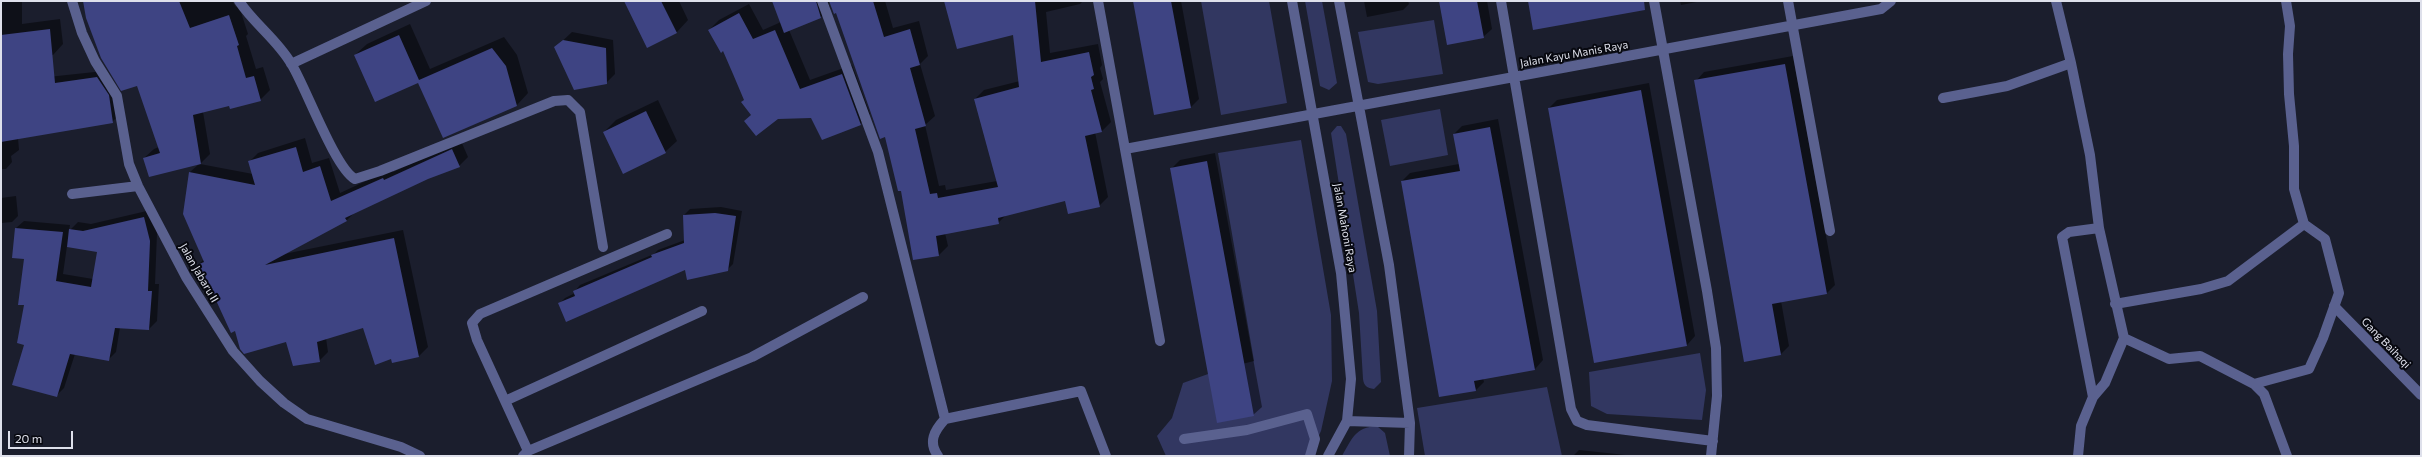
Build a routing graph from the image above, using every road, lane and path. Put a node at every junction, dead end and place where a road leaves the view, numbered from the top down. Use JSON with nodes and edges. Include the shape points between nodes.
{"nodes":[{"id":1,"x":72,"y":1,"type":"edge"},
{"id":2,"x":239,"y":1,"type":"edge"},
{"id":3,"x":426,"y":1,"type":"edge"},
{"id":4,"x":822,"y":1,"type":"edge"},
{"id":5,"x":1098,"y":1,"type":"edge"},
{"id":6,"x":1292,"y":1,"type":"edge"},
{"id":7,"x":1339,"y":1,"type":"edge"},
{"id":8,"x":1501,"y":1,"type":"edge"},
{"id":9,"x":1654,"y":1,"type":"edge"},
{"id":10,"x":1788,"y":1,"type":"edge"},
{"id":11,"x":1891,"y":1,"type":"edge"},
{"id":12,"x":2056,"y":1,"type":"edge"},
{"id":13,"x":2286,"y":1,"type":"edge"},
{"id":14,"x":1792,"y":26,"type":"junction"},
{"id":15,"x":1664,"y":51,"type":"junction"},
{"id":16,"x":2072,"y":63,"type":"junction"},
{"id":17,"x":291,"y":64,"type":"junction"},
{"id":18,"x":1515,"y":76,"type":"junction"},
{"id":19,"x":1943,"y":98,"type":"dead end"},
{"id":20,"x":1359,"y":105,"type":"junction"},
{"id":21,"x":1313,"y":114,"type":"junction"},
{"id":22,"x":1125,"y":149,"type":"junction"},
{"id":23,"x":138,"y":186,"type":"junction"},
{"id":24,"x":72,"y":194,"type":"dead end"},
{"id":25,"x":2304,"y":224,"type":"junction"},
{"id":26,"x":2099,"y":228,"type":"junction"},
{"id":27,"x":1830,"y":231,"type":"dead end"},
{"id":28,"x":667,"y":234,"type":"dead end"},
{"id":29,"x":603,"y":247,"type":"dead end"},
{"id":30,"x":863,"y":297,"type":"dead end"},
{"id":31,"x":2115,"y":304,"type":"junction"},
{"id":32,"x":2334,"y":306,"type":"junction"},
{"id":33,"x":702,"y":311,"type":"dead end"},
{"id":34,"x":2124,"y":338,"type":"junction"},
{"id":35,"x":1160,"y":341,"type":"dead end"},
{"id":36,"x":2254,"y":384,"type":"junction"},
{"id":37,"x":2421,"y":395,"type":"edge"},
{"id":38,"x":2093,"y":397,"type":"junction"},
{"id":39,"x":505,"y":402,"type":"junction"},
{"id":40,"x":944,"y":419,"type":"junction"},
{"id":41,"x":1347,"y":421,"type":"junction"},
{"id":42,"x":1410,"y":423,"type":"junction"},
{"id":43,"x":1184,"y":439,"type":"dead end"},
{"id":44,"x":1713,"y":440,"type":"junction"},
{"id":45,"x":525,"y":453,"type":"edge"},
{"id":46,"x":420,"y":456,"type":"edge"},
{"id":47,"x":938,"y":456,"type":"edge"},
{"id":48,"x":1106,"y":456,"type":"edge"},
{"id":49,"x":1310,"y":456,"type":"edge"},
{"id":50,"x":1328,"y":456,"type":"edge"},
{"id":51,"x":1409,"y":456,"type":"edge"},
{"id":52,"x":1711,"y":456,"type":"edge"},
{"id":53,"x":2078,"y":456,"type":"edge"},
{"id":54,"x":2287,"y":456,"type":"edge"}],
"edges":[{"from":1,"to":23,"type":"street","name":"Jalan Jabaru II","via":[[82,33],[95,61],[117,96],[129,164]]},
{"from":2,"to":17,"type":"street"},
{"from":3,"to":17,"type":"street"},
{"from":4,"to":40,"type":"street","via":[[878,152]]},
{"from":5,"to":22,"type":"street"},
{"from":6,"to":21,"type":"street","name":"Jalan Mahoni Raya"},
{"from":7,"to":20,"type":"street"},
{"from":8,"to":18,"type":"street"},
{"from":9,"to":15,"type":"street"},
{"from":10,"to":14,"type":"street"},
{"from":11,"to":14,"type":"street","name":"Jalan Kayu Manis Raya","via":[[1882,9]]},
{"from":12,"to":16,"type":"street"},
{"from":13,"to":25,"type":"street","via":[[2290,26],[2288,94],[2294,146],[2294,189]]},
{"from":14,"to":15,"type":"street","name":"Jalan Kayu Manis Raya"},
{"from":14,"to":27,"type":"street"},
{"from":15,"to":18,"type":"street","name":"Jalan Kayu Manis Raya"},
{"from":15,"to":44,"type":"street","via":[[1716,348],[1717,396]]},
{"from":16,"to":19,"type":"street","via":[[2007,86]]},
{"from":16,"to":26,"type":"street","via":[[2090,155]]},
{"from":17,"to":29,"type":"street","via":[[338,157],[349,176],[355,179],[554,101],[568,100],[580,112]]},
{"from":18,"to":20,"type":"street","name":"Jalan Kayu Manis Raya"},
{"from":18,"to":44,"type":"street","via":[[1571,409],[1577,421],[1587,425]]},
{"from":20,"to":21,"type":"street","name":"Jalan Kayu Manis Raya"},
{"from":20,"to":42,"type":"street","via":[[1388,265]]},
{"from":21,"to":22,"type":"street","name":"Jalan Kayu Manis Raya"},
{"from":21,"to":41,"type":"street","name":"Jalan Mahoni Raya","via":[[1341,273],[1351,379]]},
{"from":22,"to":35,"type":"street"},
{"from":23,"to":24,"type":"street"},
{"from":23,"to":46,"type":"street","name":"Jalan Jabaru II","via":[[212,320],[233,351],[260,381],[284,403],[308,419],[401,447]]},
{"from":25,"to":31,"type":"street","via":[[2228,281],[2202,289]]},
{"from":25,"to":32,"type":"street","via":[[2325,240],[2329,250],[2339,293]]},
{"from":26,"to":31,"type":"street"},
{"from":26,"to":38,"type":"street","via":[[2069,232],[2062,237]]},
{"from":28,"to":39,"type":"street","via":[[480,314],[472,323]]},
{"from":30,"to":45,"type":"street","via":[[752,357]]},
{"from":31,"to":34,"type":"street"},
{"from":32,"to":36,"type":"street","via":[[2309,369]]},
{"from":32,"to":37,"type":"street","name":"Gang Baihaqi"},
{"from":33,"to":39,"type":"street"},
{"from":34,"to":36,"type":"street","via":[[2169,359],[2200,356]]},
{"from":34,"to":38,"type":"street","via":[[2105,383]]},
{"from":36,"to":54,"type":"street","via":[[2264,394]]},
{"from":38,"to":53,"type":"street","via":[[2081,426]]},
{"from":39,"to":45,"type":"street"},
{"from":40,"to":47,"type":"street","via":[[935,430],[933,449]]},
{"from":40,"to":48,"type":"street","via":[[1081,391]]},
{"from":41,"to":42,"type":"street"},
{"from":41,"to":50,"type":"street","name":"Jalan Mahoni Raya"},
{"from":42,"to":51,"type":"street"},
{"from":43,"to":49,"type":"street","via":[[1247,430],[1307,414],[1315,439]]},
{"from":44,"to":52,"type":"street"}]}
